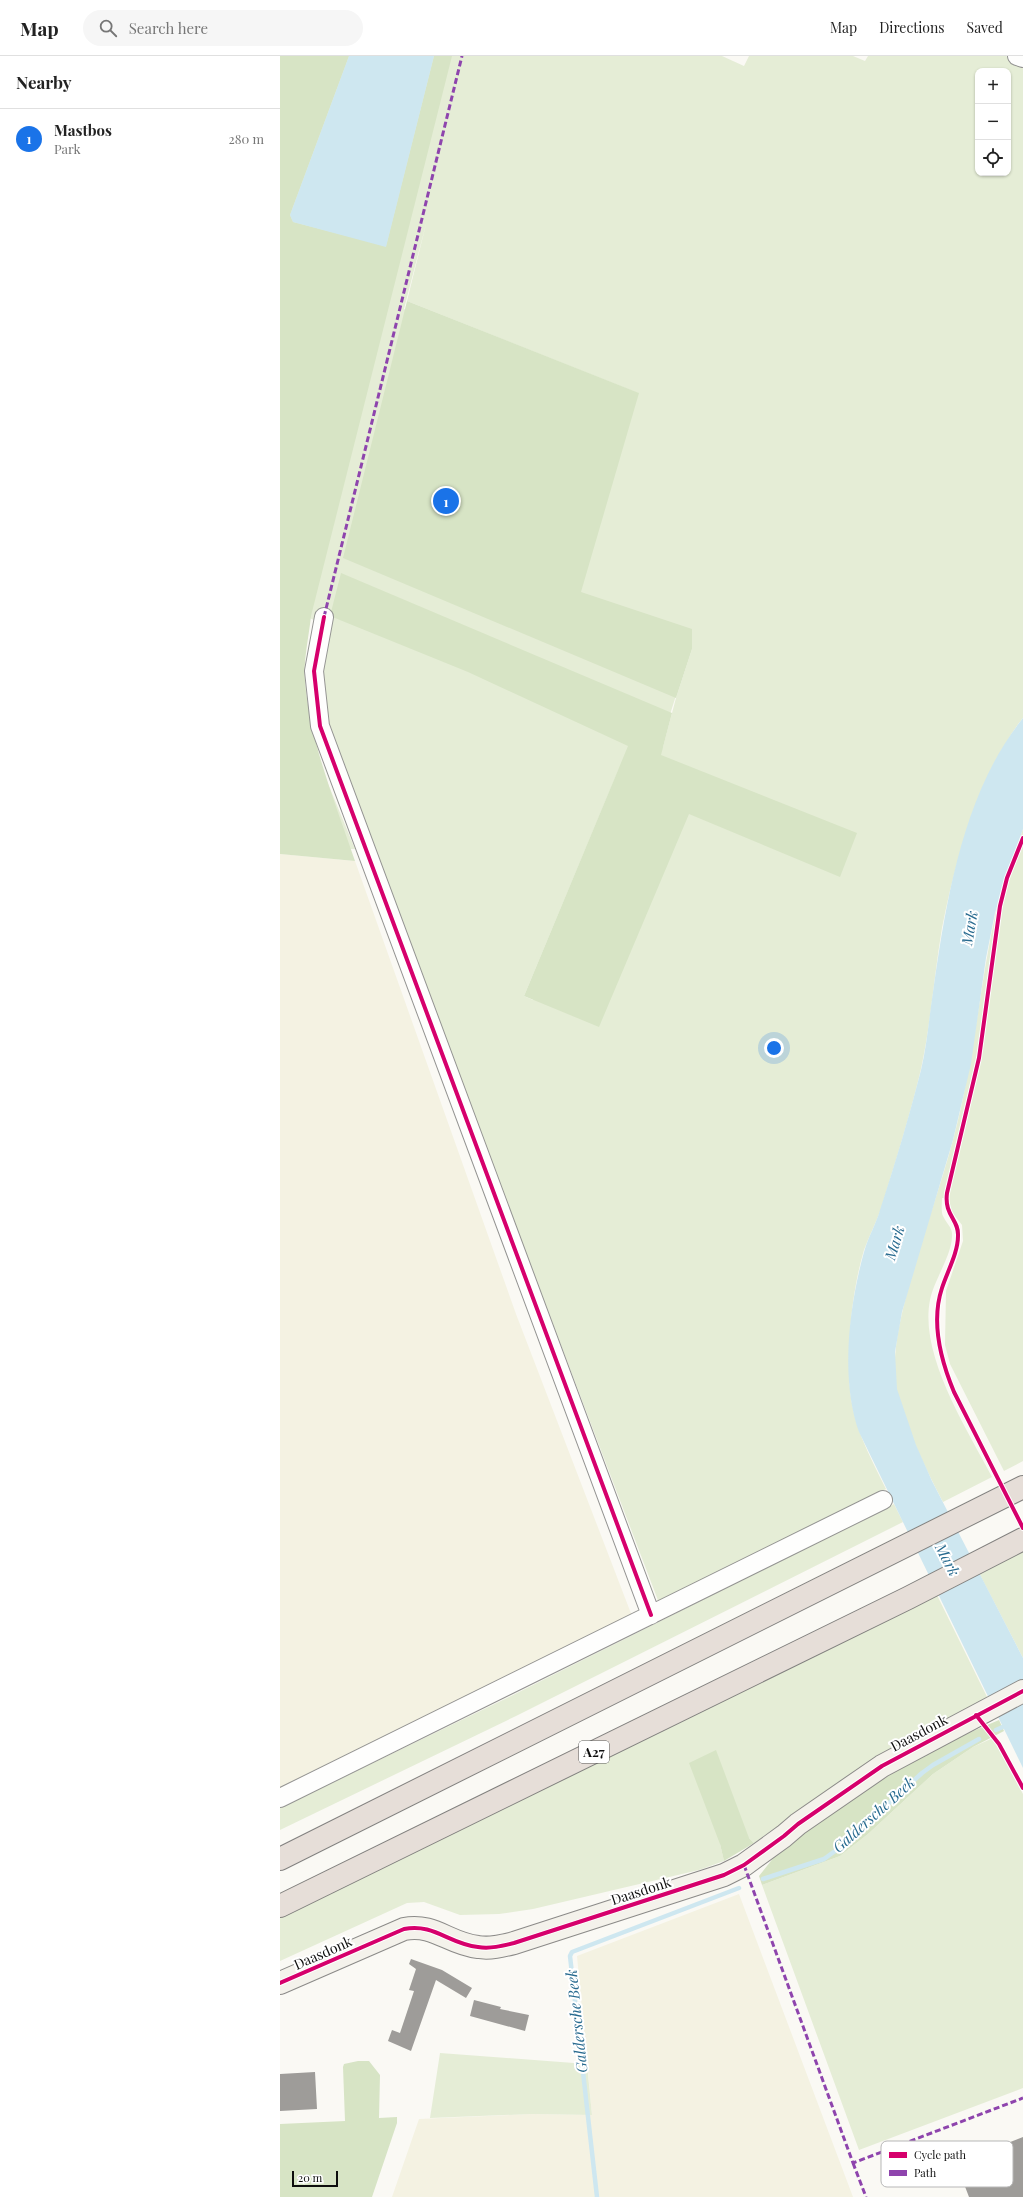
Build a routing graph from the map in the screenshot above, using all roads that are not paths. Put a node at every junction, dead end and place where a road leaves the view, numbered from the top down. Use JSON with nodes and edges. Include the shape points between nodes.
{"nodes":[{"id":1,"x":1017,"y":56,"type":"edge"},
{"id":2,"x":1023,"y":58,"type":"edge"},
{"id":3,"x":324,"y":617,"type":"dead end"},
{"id":4,"x":1021,"y":1488,"type":"edge"},
{"id":5,"x":883,"y":1500,"type":"dead end"},
{"id":6,"x":1023,"y":1539,"type":"edge"},
{"id":7,"x":651,"y":1615,"type":"junction"},
{"id":8,"x":1023,"y":1690,"type":"edge"},
{"id":9,"x":280,"y":1798,"type":"edge"},
{"id":10,"x":280,"y":1859,"type":"edge"},
{"id":11,"x":280,"y":1906,"type":"edge"},
{"id":12,"x":280,"y":1983,"type":"edge"}],
"edges":[{"from":1,"to":2,"type":"street"},
{"from":3,"to":7,"type":"street","via":[[314,671],[320,726]]},
{"from":4,"to":10,"type":"highway"},
{"from":5,"to":7,"type":"street"},
{"from":6,"to":11,"type":"highway","number":"A27"},
{"from":7,"to":9,"type":"street"},
{"from":8,"to":12,"type":"street","name":"Daasdonk","via":[[882,1766],[744,1864],[724,1875],[496,1947],[477,1947],[455,1941],[429,1928],[417,1926],[404,1929]]}]}
